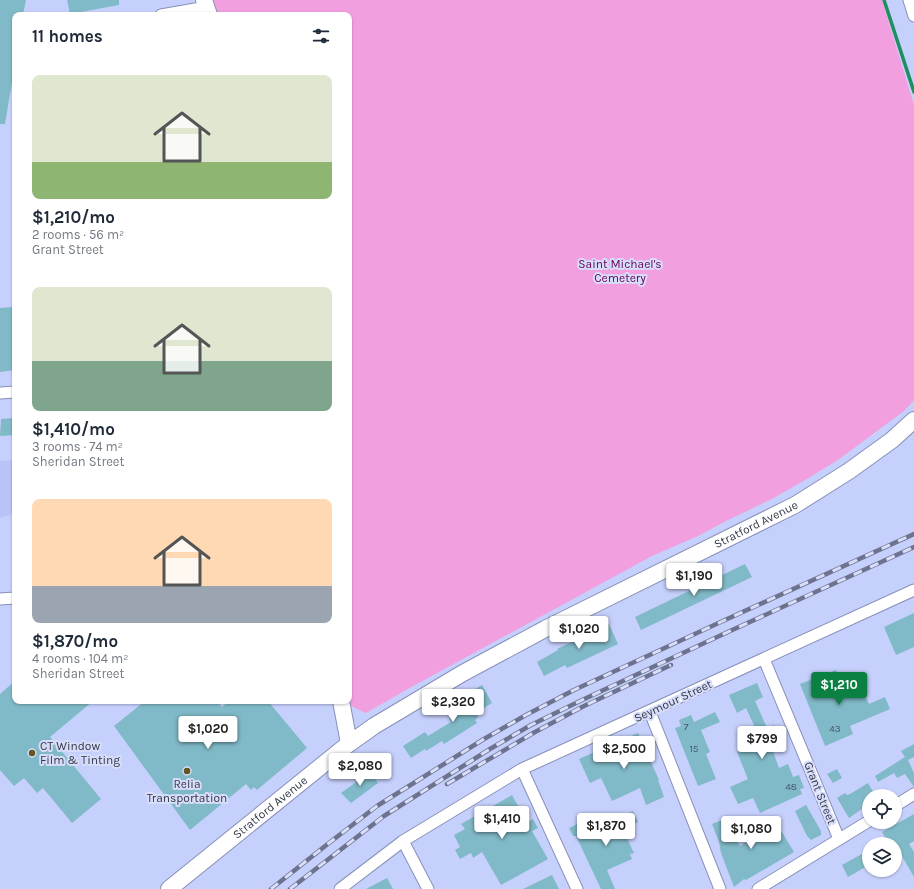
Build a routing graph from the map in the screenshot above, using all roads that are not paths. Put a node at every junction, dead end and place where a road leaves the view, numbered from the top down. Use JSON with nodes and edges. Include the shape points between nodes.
{"nodes":[{"id":1,"x":909,"y":0,"type":"edge"},
{"id":2,"x":207,"y":7,"type":"edge"},
{"id":3,"x":178,"y":12,"type":"edge"},
{"id":4,"x":914,"y":16,"type":"edge"},
{"id":5,"x":12,"y":392,"type":"edge"},
{"id":6,"x":0,"y":393,"type":"edge"},
{"id":7,"x":914,"y":420,"type":"edge"},
{"id":8,"x":914,"y":590,"type":"edge"},
{"id":9,"x":12,"y":598,"type":"edge"},
{"id":10,"x":0,"y":599,"type":"edge"},
{"id":11,"x":764,"y":659,"type":"junction"},
{"id":12,"x":342,"y":704,"type":"edge"},
{"id":13,"x":650,"y":712,"type":"junction"},
{"id":14,"x":349,"y":743,"type":"junction"},
{"id":15,"x":522,"y":769,"type":"junction"},
{"id":16,"x":914,"y":794,"type":"edge"},
{"id":17,"x":902,"y":802,"type":"edge"},
{"id":18,"x":862,"y":825,"type":"edge"},
{"id":19,"x":839,"y":839,"type":"junction"},
{"id":20,"x":403,"y":840,"type":"junction"},
{"id":21,"x":169,"y":889,"type":"edge"},
{"id":22,"x":340,"y":889,"type":"edge"},
{"id":23,"x":428,"y":889,"type":"edge"},
{"id":24,"x":577,"y":889,"type":"edge"},
{"id":25,"x":720,"y":889,"type":"edge"},
{"id":26,"x":758,"y":889,"type":"edge"}],
"edges":[{"from":1,"to":4,"type":"street"},
{"from":2,"to":3,"type":"street"},
{"from":5,"to":6,"type":"street"},
{"from":7,"to":14,"type":"main road","name":"Stratford Avenue","via":[[892,440],[849,471],[796,505],[538,633],[463,673]]},
{"from":8,"to":11,"type":"street","name":"Seymour Street"},
{"from":9,"to":10,"type":"street"},
{"from":11,"to":13,"type":"street","name":"Seymour Street"},
{"from":11,"to":19,"type":"street","name":"Grant Street"},
{"from":12,"to":14,"type":"main road"},
{"from":13,"to":15,"type":"street","name":"Seymour Street"},
{"from":13,"to":25,"type":"street"},
{"from":14,"to":21,"type":"main road","name":"Stratford Avenue"},
{"from":15,"to":20,"type":"street","name":"Seymour Street"},
{"from":15,"to":24,"type":"street"},
{"from":16,"to":17,"type":"street"},
{"from":18,"to":19,"type":"street"},
{"from":19,"to":26,"type":"street"},
{"from":20,"to":22,"type":"street","name":"Seymour Street"},
{"from":20,"to":23,"type":"street"}]}
